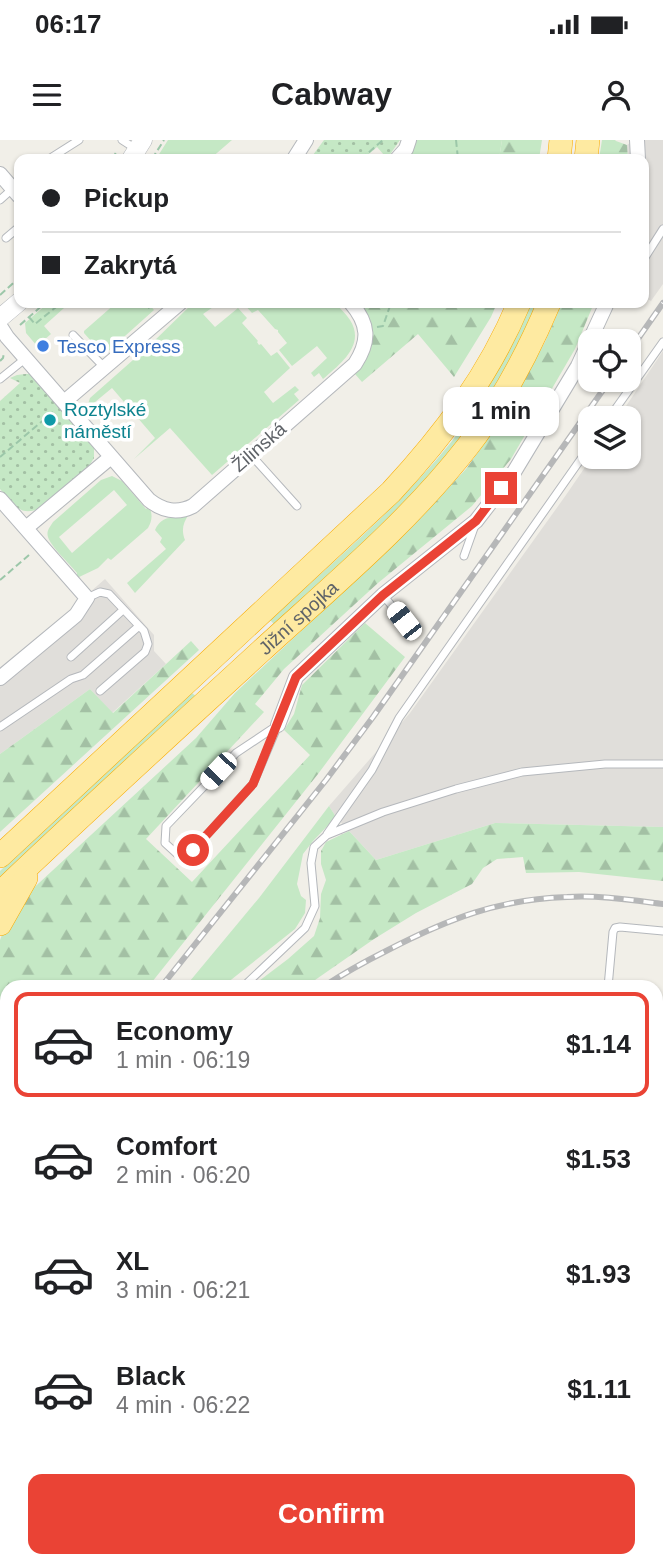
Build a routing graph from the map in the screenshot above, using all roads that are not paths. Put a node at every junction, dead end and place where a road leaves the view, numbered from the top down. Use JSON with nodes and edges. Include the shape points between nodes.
{"nodes":[{"id":1,"x":79,"y":140,"type":"edge"},
{"id":2,"x":57,"y":154,"type":"edge"},
{"id":3,"x":0,"y":174,"type":"edge"},
{"id":4,"x":14,"y":186,"type":"edge"},
{"id":5,"x":663,"y":229,"type":"edge"},
{"id":6,"x":14,"y":231,"type":"edge"},
{"id":7,"x":6,"y":238,"type":"dead end"},
{"id":8,"x":649,"y":250,"type":"edge"},
{"id":9,"x":14,"y":306,"type":"edge"},
{"id":10,"x":172,"y":308,"type":"edge"},
{"id":11,"x":354,"y":308,"type":"edge"},
{"id":12,"x":517,"y":308,"type":"edge"},
{"id":13,"x":547,"y":308,"type":"edge"},
{"id":14,"x":605,"y":308,"type":"edge"},
{"id":15,"x":0,"y":318,"type":"edge"},
{"id":16,"x":0,"y":326,"type":"edge"},
{"id":17,"x":73,"y":335,"type":"dead end"},
{"id":18,"x":663,"y":342,"type":"edge"},
{"id":19,"x":26,"y":358,"type":"junction"},
{"id":20,"x":104,"y":368,"type":"junction"},
{"id":21,"x":0,"y":379,"type":"edge"},
{"id":22,"x":64,"y":402,"type":"junction"},
{"id":23,"x":618,"y":406,"type":"edge"},
{"id":24,"x":250,"y":455,"type":"junction"},
{"id":25,"x":111,"y":457,"type":"junction"},
{"id":26,"x":578,"y":463,"type":"edge"},
{"id":27,"x":0,"y":499,"type":"edge"},
{"id":28,"x":298,"y":506,"type":"dead end"},
{"id":29,"x":476,"y":521,"type":"junction"},
{"id":30,"x":26,"y":528,"type":"junction"},
{"id":31,"x":464,"y":556,"type":"dead end"},
{"id":32,"x":383,"y":595,"type":"junction"},
{"id":33,"x":87,"y":598,"type":"junction"},
{"id":34,"x":124,"y":610,"type":"junction"},
{"id":35,"x":404,"y":621,"type":"dead end"},
{"id":36,"x":139,"y":626,"type":"junction"},
{"id":37,"x":71,"y":657,"type":"dead end"},
{"id":38,"x":0,"y":678,"type":"edge"},
{"id":39,"x":100,"y":691,"type":"dead end"},
{"id":40,"x":278,"y":725,"type":"junction"},
{"id":41,"x":0,"y":727,"type":"edge"},
{"id":42,"x":663,"y":764,"type":"edge"},
{"id":43,"x":327,"y":835,"type":"junction"},
{"id":44,"x":0,"y":856,"type":"edge"},
{"id":45,"x":38,"y":856,"type":"junction"},
{"id":46,"x":0,"y":893,"type":"edge"},
{"id":47,"x":0,"y":925,"type":"edge"},
{"id":48,"x":663,"y":931,"type":"edge"},
{"id":49,"x":250,"y":980,"type":"edge"},
{"id":50,"x":609,"y":980,"type":"edge"}],
"edges":[{"from":1,"to":2,"type":"lane"},
{"from":3,"to":4,"type":"street"},
{"from":5,"to":8,"type":"lane"},
{"from":6,"to":7,"type":"lane"},
{"from":9,"to":15,"type":"street"},
{"from":10,"to":20,"type":"street"},
{"from":11,"to":24,"type":"street","name":"Žilinská","via":[[366,331],[355,364]]},
{"from":12,"to":44,"type":"highway","name":"Jižní spojka","via":[[473,390],[391,492]]},
{"from":13,"to":45,"type":"highway","name":"Jižní spojka","via":[[488,418],[448,471],[338,580]]},
{"from":14,"to":29,"type":"street","via":[[578,366],[514,472]]},
{"from":16,"to":19,"type":"street"},
{"from":17,"to":20,"type":"lane"},
{"from":18,"to":23,"type":"lane"},
{"from":19,"to":21,"type":"lane"},
{"from":19,"to":22,"type":"street"},
{"from":20,"to":22,"type":"street"},
{"from":22,"to":25,"type":"street"},
{"from":24,"to":25,"type":"street","name":"Žilinská","via":[[193,506],[177,511],[157,507]]},
{"from":24,"to":28,"type":"lane"},
{"from":25,"to":30,"type":"street"},
{"from":26,"to":43,"type":"lane","via":[[399,718],[372,770]]},
{"from":27,"to":30,"type":"street"},
{"from":29,"to":31,"type":"lane"},
{"from":29,"to":32,"type":"street"},
{"from":30,"to":33,"type":"street"},
{"from":32,"to":35,"type":"lane"},
{"from":32,"to":40,"type":"street","via":[[296,677]]},
{"from":33,"to":34,"type":"lane","via":[[100,592],[109,594]]},
{"from":33,"to":38,"type":"street","via":[[76,615]]},
{"from":34,"to":36,"type":"lane"},
{"from":34,"to":37,"type":"lane"},
{"from":36,"to":39,"type":"lane","via":[[147,637],[145,652]]},
{"from":36,"to":41,"type":"lane","via":[[83,675],[71,678]]},
{"from":40,"to":40,"type":"lane","via":[[236,752],[166,826],[164,844],[177,854],[193,850],[253,784]]},
{"from":42,"to":43,"type":"lane","via":[[522,772],[383,812]]},
{"from":43,"to":49,"type":"lane","via":[[314,847],[315,906],[305,928]]},
{"from":45,"to":46,"type":"highway","name":"Jižní spojka"},
{"from":45,"to":47,"type":"highway"},
{"from":48,"to":50,"type":"lane","via":[[615,928]]}]}
